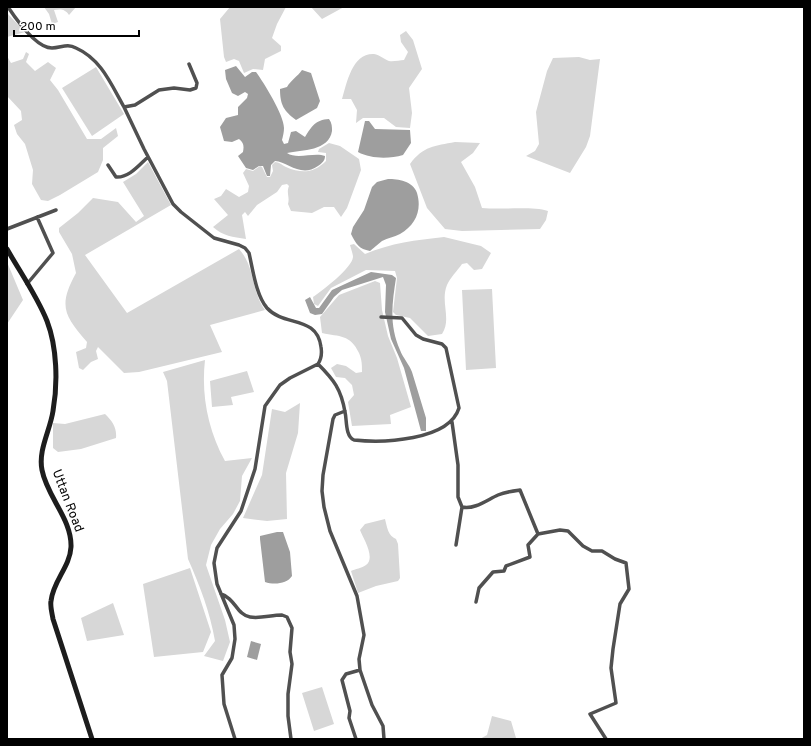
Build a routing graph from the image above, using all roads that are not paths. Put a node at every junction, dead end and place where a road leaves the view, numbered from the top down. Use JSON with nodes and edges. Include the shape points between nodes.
{"nodes":[{"id":1,"x":8,"y":7,"type":"edge"},
{"id":2,"x":189,"y":64,"type":"dead end"},
{"id":3,"x":124,"y":107,"type":"junction"},
{"id":4,"x":148,"y":157,"type":"junction"},
{"id":5,"x":108,"y":165,"type":"dead end"},
{"id":6,"x":56,"y":210,"type":"dead end"},
{"id":7,"x":37,"y":217,"type":"junction"},
{"id":8,"x":7,"y":229,"type":"edge"},
{"id":9,"x":7,"y":249,"type":"edge"},
{"id":10,"x":27,"y":284,"type":"junction"},
{"id":11,"x":381,"y":317,"type":"dead end"},
{"id":12,"x":318,"y":364,"type":"junction"},
{"id":13,"x":345,"y":411,"type":"junction"},
{"id":14,"x":452,"y":422,"type":"junction"},
{"id":15,"x":462,"y":507,"type":"junction"},
{"id":16,"x":538,"y":534,"type":"junction"},
{"id":17,"x":456,"y":545,"type":"dead end"},
{"id":18,"x":221,"y":594,"type":"junction"},
{"id":19,"x":476,"y":602,"type":"dead end"},
{"id":20,"x":360,"y":670,"type":"junction"},
{"id":21,"x":92,"y":739,"type":"edge"},
{"id":22,"x":235,"y":739,"type":"edge"},
{"id":23,"x":290,"y":739,"type":"edge"},
{"id":24,"x":356,"y":739,"type":"edge"},
{"id":25,"x":384,"y":739,"type":"edge"},
{"id":26,"x":606,"y":739,"type":"edge"}],
"edges":[{"from":1,"to":3,"type":"street","via":[[43,46],[71,46],[94,60],[106,74]]},
{"from":2,"to":3,"type":"street","via":[[197,83],[196,88],[159,90],[135,105]]},
{"from":3,"to":4,"type":"street"},
{"from":4,"to":5,"type":"street","via":[[121,178],[116,178]]},
{"from":4,"to":12,"type":"street","via":[[173,204],[181,212],[214,238],[245,248],[249,253],[266,307],[280,318],[313,328],[320,339],[322,353]]},
{"from":6,"to":7,"type":"street"},
{"from":7,"to":8,"type":"street"},
{"from":7,"to":10,"type":"street","via":[[53,254]]},
{"from":9,"to":10,"type":"main road","name":"Uttan Road"},
{"from":10,"to":21,"type":"main road","name":"Uttan Road","via":[[47,322],[54,354],[54,405],[43,449],[42,471],[63,517],[71,544],[69,557],[51,602],[53,619]]},
{"from":11,"to":14,"type":"street","via":[[402,318],[423,340],[442,344],[446,348],[459,408]]},
{"from":12,"to":13,"type":"street","via":[[338,387]]},
{"from":12,"to":18,"type":"street","via":[[280,385],[265,406],[255,469],[241,511],[217,548],[214,563],[216,584]]},
{"from":13,"to":14,"type":"street","via":[[348,436],[354,440],[388,441],[422,435]]},
{"from":13,"to":20,"type":"street","via":[[335,415],[333,419],[322,491],[330,531],[357,596],[364,635]]},
{"from":14,"to":15,"type":"street","via":[[458,465],[458,497]]},
{"from":15,"to":16,"type":"street","via":[[476,506],[500,495],[520,490]]},
{"from":15,"to":17,"type":"street"},
{"from":16,"to":19,"type":"street","via":[[528,545],[529,559],[506,566],[504,572],[493,572],[479,588]]},
{"from":16,"to":26,"type":"street","via":[[568,531],[592,552],[605,552],[628,567],[630,590],[620,604],[611,668],[616,703],[590,714]]},
{"from":18,"to":22,"type":"street","via":[[234,625],[232,658],[222,675],[224,704]]},
{"from":18,"to":23,"type":"street","via":[[228,597],[240,612],[249,617],[282,615],[287,617],[290,623]]},
{"from":20,"to":24,"type":"street","via":[[346,674],[342,680]]},
{"from":20,"to":25,"type":"street","via":[[372,705],[383,726]]}]}
